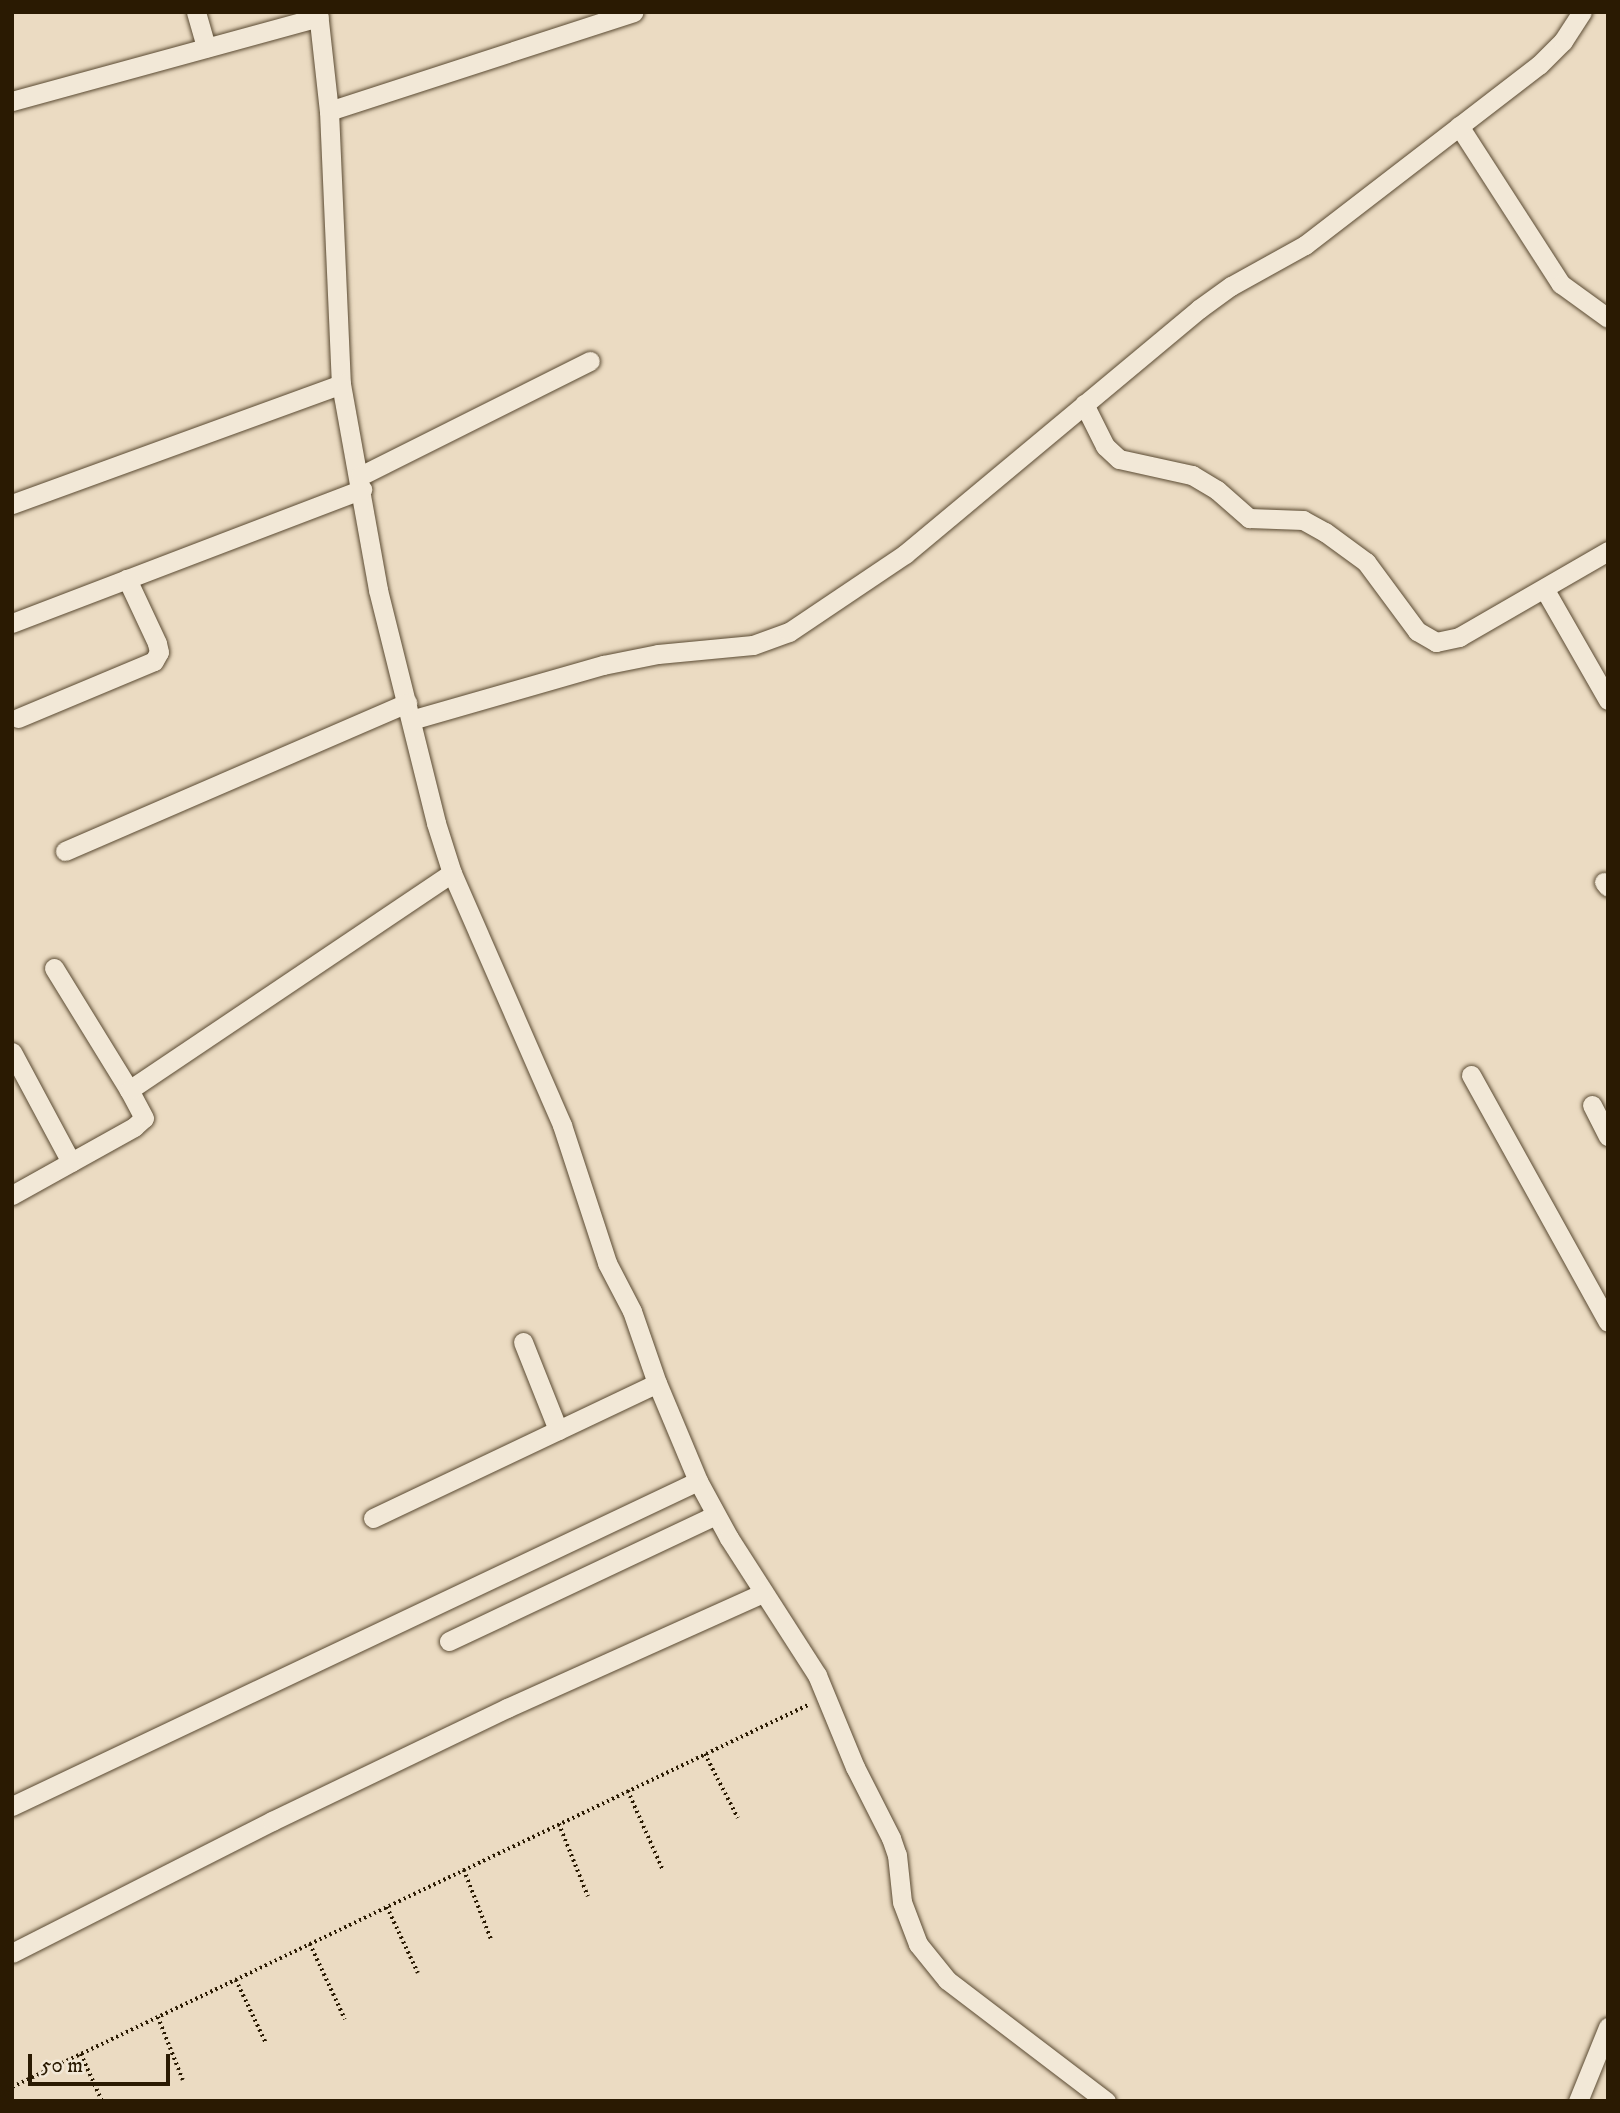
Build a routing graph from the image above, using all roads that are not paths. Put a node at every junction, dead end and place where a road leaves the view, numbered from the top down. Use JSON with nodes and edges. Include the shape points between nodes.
{"nodes":[{"id":1,"x":197,"y":12,"type":"edge"},
{"id":2,"x":633,"y":12,"type":"edge"},
{"id":3,"x":1582,"y":12,"type":"edge"},
{"id":4,"x":319,"y":15,"type":"edge"},
{"id":5,"x":206,"y":48,"type":"junction"},
{"id":6,"x":12,"y":101,"type":"edge"},
{"id":7,"x":329,"y":111,"type":"junction"},
{"id":8,"x":1459,"y":126,"type":"junction"},
{"id":9,"x":1608,"y":318,"type":"edge"},
{"id":10,"x":590,"y":360,"type":"dead end"},
{"id":11,"x":341,"y":384,"type":"junction"},
{"id":12,"x":1084,"y":404,"type":"junction"},
{"id":13,"x":361,"y":482,"type":"junction"},
{"id":14,"x":12,"y":504,"type":"edge"},
{"id":15,"x":1608,"y":551,"type":"edge"},
{"id":16,"x":127,"y":579,"type":"junction"},
{"id":17,"x":1545,"y":590,"type":"junction"},
{"id":18,"x":12,"y":623,"type":"edge"},
{"id":19,"x":1608,"y":700,"type":"edge"},
{"id":20,"x":409,"y":711,"type":"junction"},
{"id":21,"x":18,"y":718,"type":"dead end"},
{"id":22,"x":65,"y":851,"type":"dead end"},
{"id":23,"x":452,"y":873,"type":"junction"},
{"id":24,"x":54,"y":968,"type":"dead end"},
{"id":25,"x":12,"y":1052,"type":"edge"},
{"id":26,"x":1471,"y":1074,"type":"dead end"},
{"id":27,"x":129,"y":1090,"type":"junction"},
{"id":28,"x":1592,"y":1105,"type":"dead end"},
{"id":29,"x":1608,"y":1136,"type":"edge"},
{"id":30,"x":71,"y":1162,"type":"junction"},
{"id":31,"x":12,"y":1195,"type":"edge"},
{"id":32,"x":1608,"y":1322,"type":"edge"},
{"id":33,"x":523,"y":1342,"type":"dead end"},
{"id":34,"x":657,"y":1383,"type":"junction"},
{"id":35,"x":558,"y":1430,"type":"junction"},
{"id":36,"x":698,"y":1481,"type":"junction"},
{"id":37,"x":715,"y":1515,"type":"junction"},
{"id":38,"x":373,"y":1518,"type":"dead end"},
{"id":39,"x":763,"y":1593,"type":"junction"},
{"id":40,"x":449,"y":1641,"type":"dead end"},
{"id":41,"x":12,"y":1806,"type":"edge"},
{"id":42,"x":12,"y":1954,"type":"edge"},
{"id":43,"x":1608,"y":2027,"type":"edge"},
{"id":44,"x":1580,"y":2099,"type":"edge"},
{"id":45,"x":1106,"y":2101,"type":"edge"}],
"edges":[{"from":1,"to":5,"type":"street"},
{"from":2,"to":7,"type":"street"},
{"from":3,"to":8,"type":"street","via":[[1548,57]]},
{"from":4,"to":5,"type":"street"},
{"from":4,"to":7,"type":"street"},
{"from":5,"to":6,"type":"street"},
{"from":7,"to":11,"type":"street"},
{"from":8,"to":9,"type":"street","via":[[1561,284]]},
{"from":8,"to":12,"type":"street","via":[[1305,244],[1199,309]]},
{"from":10,"to":13,"type":"street"},
{"from":11,"to":13,"type":"street"},
{"from":11,"to":14,"type":"street"},
{"from":12,"to":17,"type":"street","via":[[1105,446],[1119,459],[1192,475],[1249,518],[1303,520],[1325,532],[1371,568],[1426,639],[1445,642],[1459,637]]},
{"from":12,"to":20,"type":"street","via":[[905,554],[775,639],[658,654]]},
{"from":13,"to":16,"type":"street"},
{"from":13,"to":20,"type":"street","via":[[378,590]]},
{"from":15,"to":17,"type":"street"},
{"from":16,"to":18,"type":"street"},
{"from":16,"to":21,"type":"street","via":[[158,643],[154,661]]},
{"from":17,"to":19,"type":"street"},
{"from":20,"to":22,"type":"street"},
{"from":20,"to":23,"type":"street"},
{"from":23,"to":27,"type":"street"},
{"from":23,"to":34,"type":"street","via":[[562,1125],[607,1263],[632,1311]]},
{"from":24,"to":27,"type":"street"},
{"from":25,"to":30,"type":"street"},
{"from":26,"to":32,"type":"street"},
{"from":27,"to":30,"type":"street","via":[[143,1112],[140,1122]]},
{"from":28,"to":29,"type":"street"},
{"from":30,"to":31,"type":"street"},
{"from":33,"to":35,"type":"street"},
{"from":34,"to":35,"type":"street"},
{"from":34,"to":36,"type":"street"},
{"from":35,"to":38,"type":"street"},
{"from":36,"to":37,"type":"street"},
{"from":36,"to":41,"type":"street"},
{"from":37,"to":39,"type":"street"},
{"from":37,"to":40,"type":"street"},
{"from":39,"to":42,"type":"street","via":[[507,1708]]},
{"from":39,"to":45,"type":"street","via":[[807,1656],[891,1838],[908,1922],[929,1960],[947,1980]]},
{"from":43,"to":44,"type":"street"}]}
